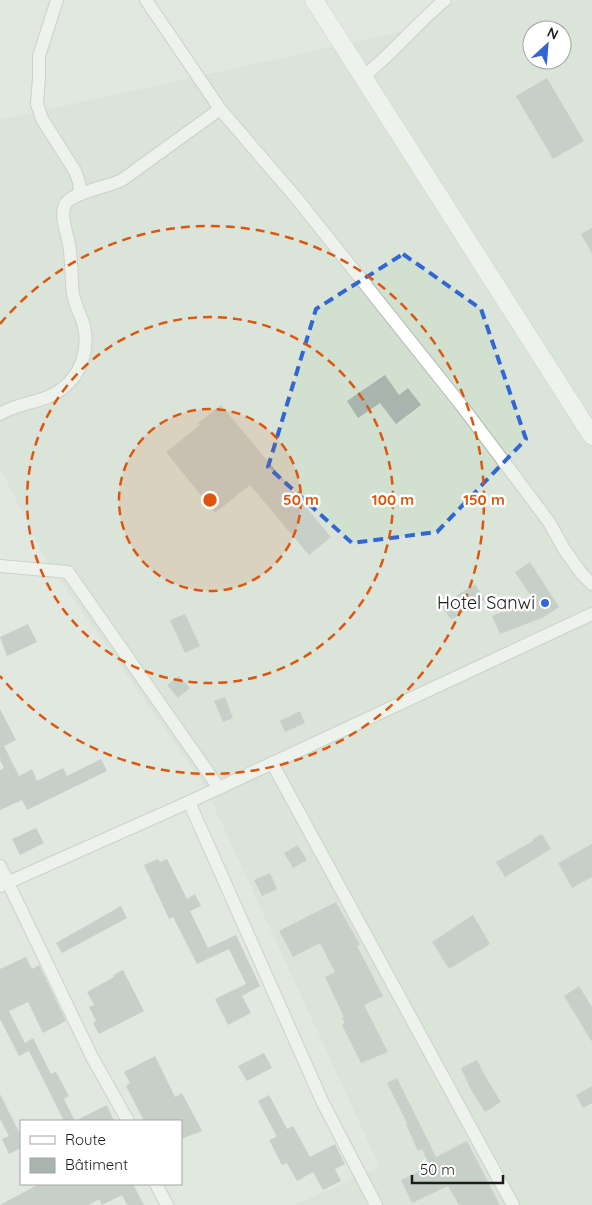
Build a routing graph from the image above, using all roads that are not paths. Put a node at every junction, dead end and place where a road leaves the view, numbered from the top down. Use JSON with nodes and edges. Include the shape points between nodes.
{"nodes":[{"id":1,"x":57,"y":0,"type":"edge"},
{"id":2,"x":146,"y":0,"type":"edge"},
{"id":3,"x":314,"y":0,"type":"edge"},
{"id":4,"x":445,"y":0,"type":"edge"},
{"id":5,"x":363,"y":77,"type":"junction"},
{"id":6,"x":220,"y":110,"type":"junction"},
{"id":7,"x":80,"y":194,"type":"junction"},
{"id":8,"x":0,"y":414,"type":"edge"},
{"id":9,"x":592,"y":436,"type":"edge"},
{"id":10,"x":0,"y":566,"type":"edge"},
{"id":11,"x":592,"y":584,"type":"edge"},
{"id":12,"x":592,"y":614,"type":"edge"},
{"id":13,"x":272,"y":763,"type":"junction"},
{"id":14,"x":219,"y":788,"type":"junction"},
{"id":15,"x":188,"y":802,"type":"junction"},
{"id":16,"x":0,"y":866,"type":"edge"},
{"id":17,"x":4,"y":884,"type":"edge"},
{"id":18,"x":127,"y":1120,"type":"edge"},
{"id":19,"x":157,"y":1185,"type":"edge"},
{"id":20,"x":167,"y":1205,"type":"edge"},
{"id":21,"x":376,"y":1205,"type":"edge"},
{"id":22,"x":513,"y":1205,"type":"edge"}],
"edges":[{"from":1,"to":7,"type":"street","via":[[38,56],[37,104],[42,119],[75,170]]},
{"from":2,"to":6,"type":"street"},
{"from":3,"to":5,"type":"street"},
{"from":4,"to":5,"type":"street"},
{"from":5,"to":9,"type":"street"},
{"from":6,"to":7,"type":"street","via":[[122,180]]},
{"from":6,"to":11,"type":"street","via":[[298,200],[462,406],[550,522],[564,548]]},
{"from":7,"to":8,"type":"street","via":[[65,204],[63,212],[71,255],[73,294],[86,343],[80,369],[63,388]]},
{"from":10,"to":14,"type":"street","via":[[68,572]]},
{"from":12,"to":13,"type":"street"},
{"from":13,"to":14,"type":"street"},
{"from":13,"to":22,"type":"street"},
{"from":14,"to":15,"type":"street"},
{"from":15,"to":17,"type":"street"},
{"from":15,"to":21,"type":"street","via":[[323,1103]]},
{"from":16,"to":17,"type":"street"},
{"from":17,"to":18,"type":"street"},
{"from":19,"to":20,"type":"street"}]}
